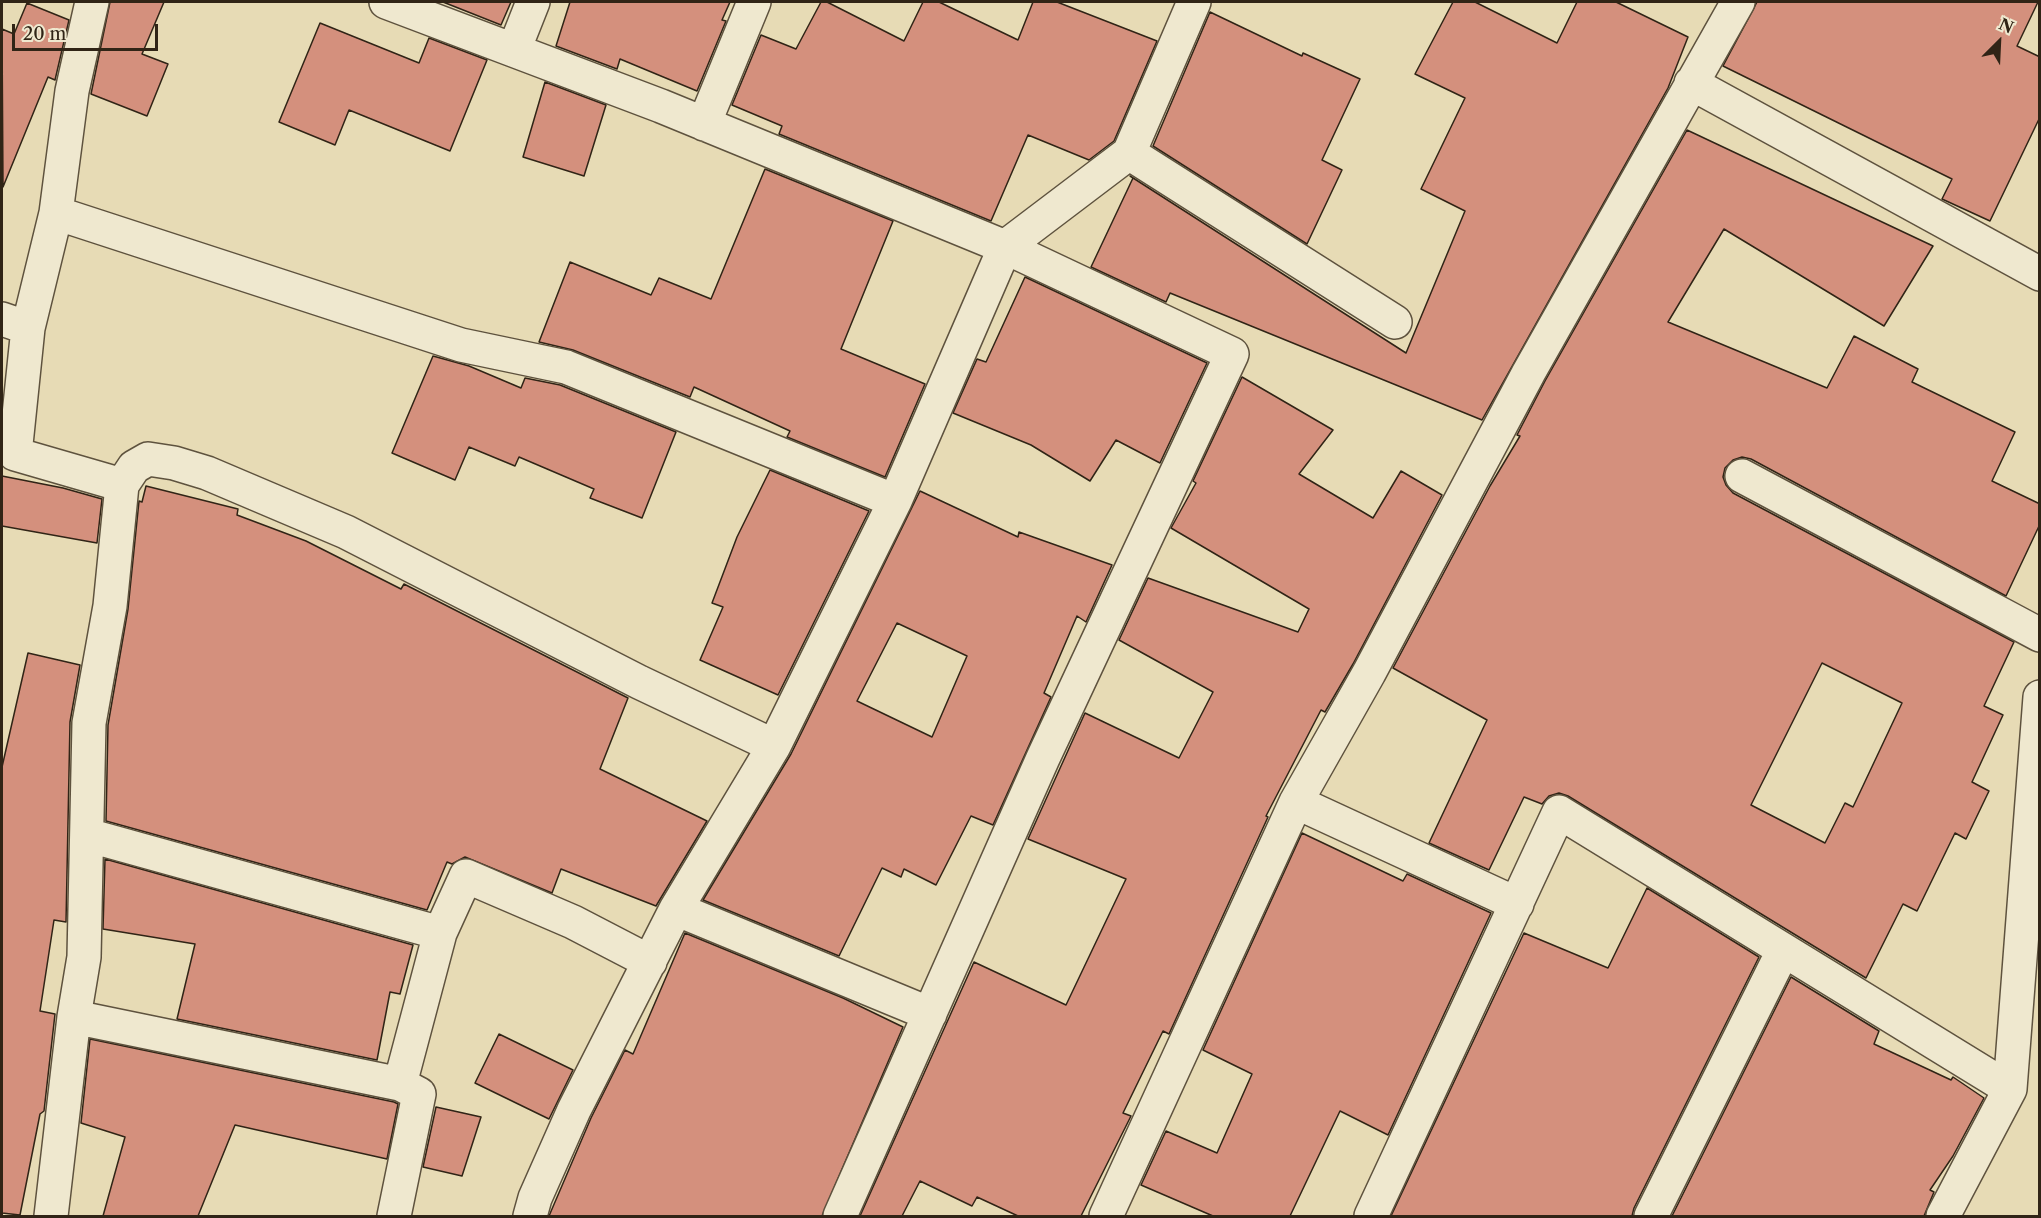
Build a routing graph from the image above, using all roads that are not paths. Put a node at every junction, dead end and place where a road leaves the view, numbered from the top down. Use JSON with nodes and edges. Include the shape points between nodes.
{"nodes":[{"id":1,"x":92,"y":2,"type":"edge"},
{"id":2,"x":386,"y":2,"type":"edge"},
{"id":3,"x":533,"y":2,"type":"edge"},
{"id":4,"x":754,"y":2,"type":"edge"},
{"id":5,"x":1194,"y":2,"type":"edge"},
{"id":6,"x":1738,"y":2,"type":"edge"},
{"id":7,"x":514,"y":50,"type":"junction"},
{"id":8,"x":1691,"y":83,"type":"junction"},
{"id":9,"x":704,"y":124,"type":"junction"},
{"id":10,"x":1129,"y":153,"type":"junction"},
{"id":11,"x":56,"y":213,"type":"junction"},
{"id":12,"x":1005,"y":247,"type":"junction"},
{"id":13,"x":2040,"y":274,"type":"edge"},
{"id":14,"x":1395,"y":322,"type":"dead end"},
{"id":15,"x":15,"y":324,"type":"edge"},
{"id":16,"x":1742,"y":476,"type":"dead end"},
{"id":17,"x":122,"y":485,"type":"junction"},
{"id":18,"x":895,"y":501,"type":"junction"},
{"id":19,"x":2040,"y":635,"type":"edge"},
{"id":20,"x":2040,"y":697,"type":"edge"},
{"id":21,"x":774,"y":746,"type":"junction"},
{"id":22,"x":1296,"y":802,"type":"junction"},
{"id":23,"x":87,"y":836,"type":"junction"},
{"id":24,"x":1517,"y":904,"type":"junction"},
{"id":25,"x":676,"y":909,"type":"junction"},
{"id":26,"x":440,"y":933,"type":"junction"},
{"id":27,"x":1783,"y":951,"type":"junction"},
{"id":28,"x":650,"y":962,"type":"junction"},
{"id":29,"x":930,"y":1014,"type":"junction"},
{"id":30,"x":74,"y":1017,"type":"junction"},
{"id":31,"x":400,"y":1084,"type":"junction"},
{"id":32,"x":2010,"y":1089,"type":"junction"},
{"id":33,"x":51,"y":1216,"type":"edge"},
{"id":34,"x":394,"y":1216,"type":"edge"},
{"id":35,"x":530,"y":1216,"type":"edge"},
{"id":36,"x":840,"y":1216,"type":"edge"},
{"id":37,"x":1106,"y":1216,"type":"edge"},
{"id":38,"x":1371,"y":1216,"type":"edge"},
{"id":39,"x":1651,"y":1216,"type":"edge"},
{"id":40,"x":1943,"y":1216,"type":"edge"}],
"edges":[{"from":1,"to":11,"type":"street","via":[[72,91]]},
{"from":2,"to":7,"type":"street"},
{"from":3,"to":7,"type":"street"},
{"from":4,"to":9,"type":"street"},
{"from":5,"to":10,"type":"street"},
{"from":6,"to":8,"type":"street"},
{"from":7,"to":9,"type":"street"},
{"from":8,"to":13,"type":"street"},
{"from":8,"to":22,"type":"street"},
{"from":9,"to":12,"type":"street"},
{"from":10,"to":12,"type":"street"},
{"from":10,"to":14,"type":"street"},
{"from":11,"to":15,"type":"street"},
{"from":11,"to":18,"type":"street","via":[[461,345],[566,367]]},
{"from":12,"to":18,"type":"street"},
{"from":12,"to":29,"type":"street","via":[[1232,354],[1043,758]]},
{"from":15,"to":17,"type":"street","via":[[15,454]]},
{"from":16,"to":19,"type":"street"},
{"from":17,"to":21,"type":"street","via":[[134,467],[148,459],[207,473],[346,532],[639,682]]},
{"from":17,"to":23,"type":"street","via":[[110,606],[89,723]]},
{"from":18,"to":21,"type":"street"},
{"from":20,"to":32,"type":"street"},
{"from":21,"to":25,"type":"street"},
{"from":22,"to":24,"type":"street"},
{"from":22,"to":37,"type":"street"},
{"from":23,"to":26,"type":"street"},
{"from":23,"to":30,"type":"street","via":[[84,957]]},
{"from":24,"to":27,"type":"street","via":[[1559,812]]},
{"from":24,"to":38,"type":"street"},
{"from":25,"to":28,"type":"street"},
{"from":25,"to":29,"type":"street"},
{"from":26,"to":28,"type":"street","via":[[466,876],[573,922]]},
{"from":26,"to":31,"type":"street"},
{"from":27,"to":32,"type":"street"},
{"from":27,"to":39,"type":"street"},
{"from":28,"to":35,"type":"street","via":[[574,1110]]},
{"from":29,"to":36,"type":"street"},
{"from":30,"to":31,"type":"street"},
{"from":30,"to":33,"type":"street"},
{"from":31,"to":34,"type":"street","via":[[419,1094]]},
{"from":32,"to":40,"type":"street"}]}
